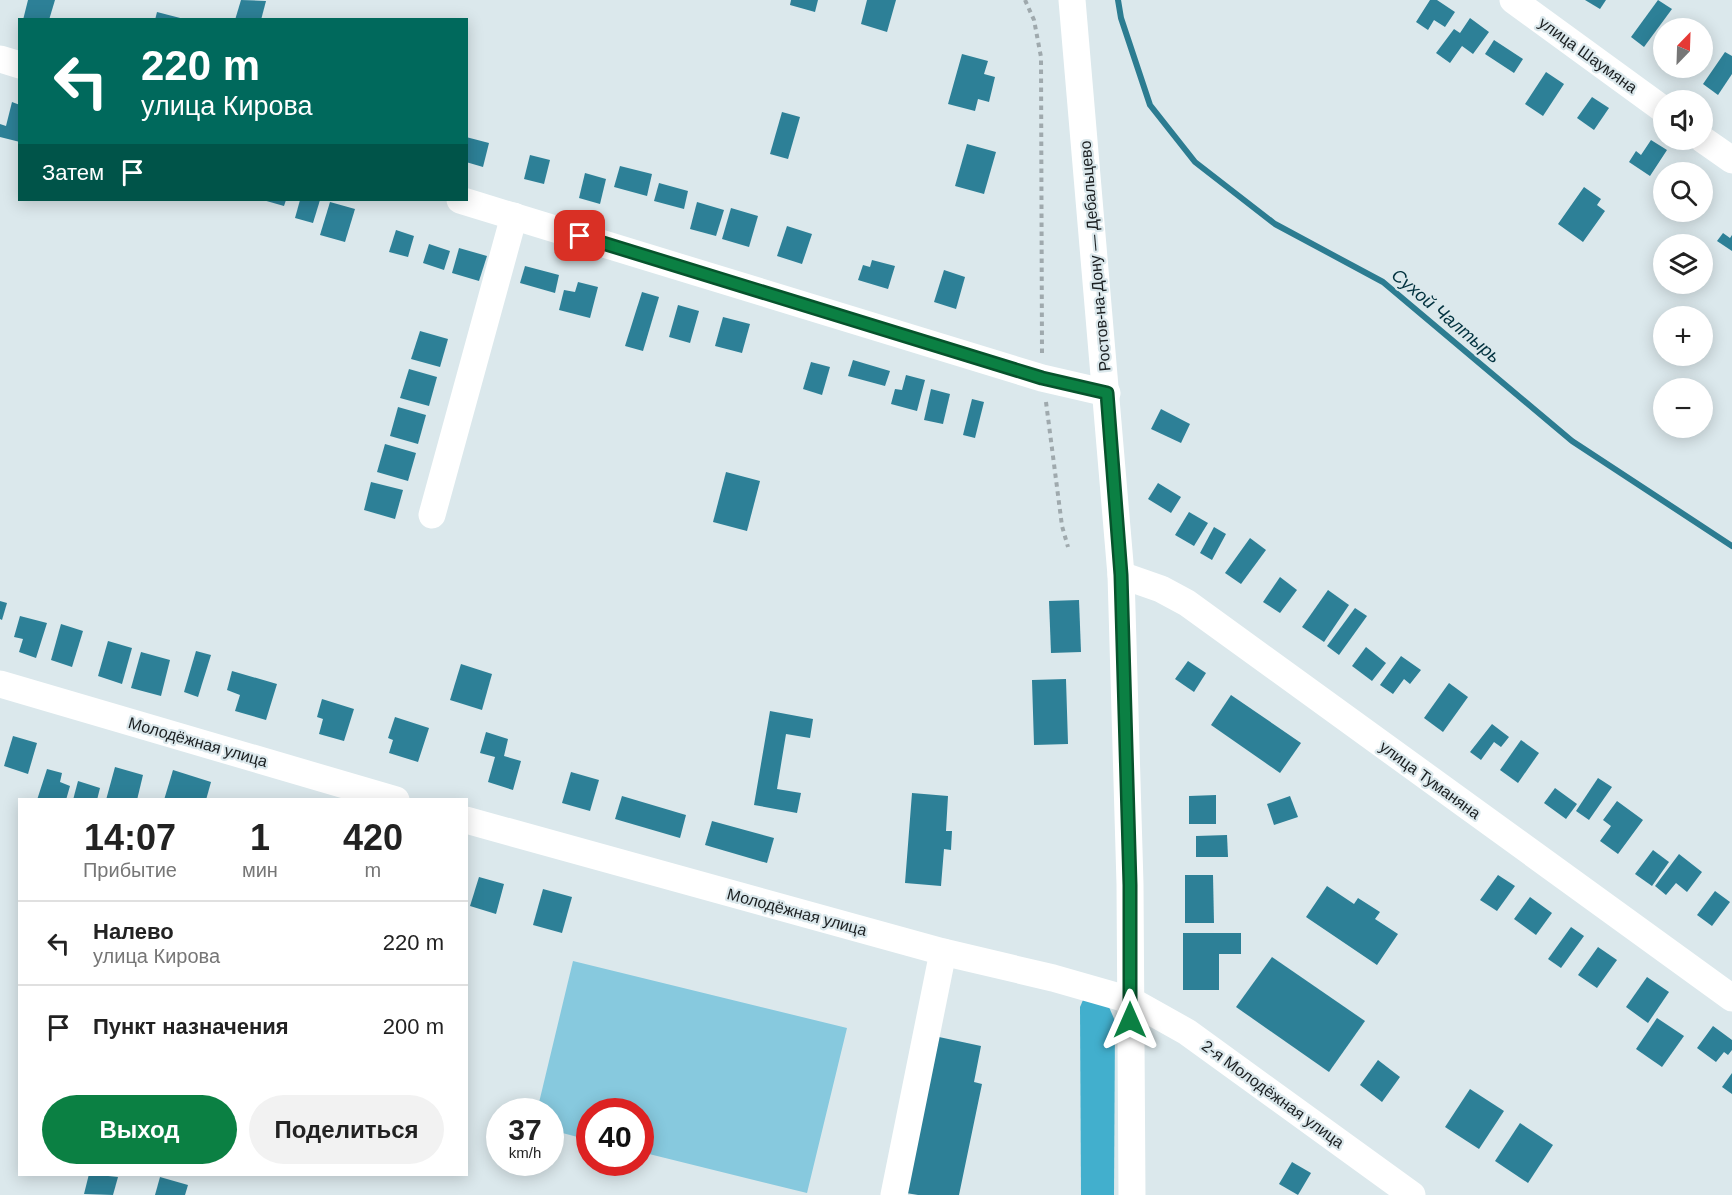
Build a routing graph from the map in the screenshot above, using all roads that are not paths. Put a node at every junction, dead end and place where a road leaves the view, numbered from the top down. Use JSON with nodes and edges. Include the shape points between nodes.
{"nodes":[{"id":1,"x":1072,"y":0,"type":"edge"},
{"id":2,"x":1513,"y":0,"type":"edge"},
{"id":3,"x":0,"y":59,"type":"edge"},
{"id":4,"x":18,"y":64,"type":"edge"},
{"id":5,"x":1653,"y":102,"type":"edge"},
{"id":6,"x":1713,"y":147,"type":"edge"},
{"id":7,"x":1732,"y":160,"type":"edge"},
{"id":8,"x":463,"y":201,"type":"edge"},
{"id":9,"x":514,"y":216,"type":"junction"},
{"id":10,"x":1107,"y":393,"type":"junction"},
{"id":11,"x":432,"y":515,"type":"dead end"},
{"id":12,"x":1121,"y":575,"type":"junction"},
{"id":13,"x":0,"y":684,"type":"edge"},
{"id":14,"x":389,"y":798,"type":"edge"},
{"id":15,"x":468,"y":821,"type":"edge"},
{"id":16,"x":943,"y":952,"type":"junction"},
{"id":17,"x":1732,"y":998,"type":"edge"},
{"id":18,"x":1130,"y":1000,"type":"junction"},
{"id":19,"x":894,"y":1195,"type":"edge"},
{"id":20,"x":1132,"y":1195,"type":"edge"},
{"id":21,"x":1412,"y":1195,"type":"edge"}],
"edges":[{"from":1,"to":10,"type":"street","name":"Ростов-на-Дону — Дебальцево"},
{"from":2,"to":5,"type":"street","name":"улица Шаумяна"},
{"from":3,"to":4,"type":"street"},
{"from":6,"to":7,"type":"street"},
{"from":8,"to":9,"type":"street"},
{"from":9,"to":10,"type":"street","via":[[1042,378]]},
{"from":9,"to":11,"type":"street"},
{"from":10,"to":12,"type":"street","name":"Ростов-на-Дону — Дебальцево"},
{"from":12,"to":17,"type":"street","name":"улица Туманяна","via":[[1187,603]]},
{"from":12,"to":18,"type":"street","name":"Ростов-на-Дону — Дебальцево"},
{"from":13,"to":14,"type":"street","name":"Молодёжная улица"},
{"from":15,"to":16,"type":"street","name":"Молодёжная улица"},
{"from":16,"to":18,"type":"street","name":"Молодёжная улица"},
{"from":16,"to":19,"type":"street"},
{"from":18,"to":20,"type":"street","name":"Ростов-на-Дону — Дебальцево"},
{"from":18,"to":21,"type":"street","name":"2-я Молодёжная улица","via":[[1187,1032]]}]}
